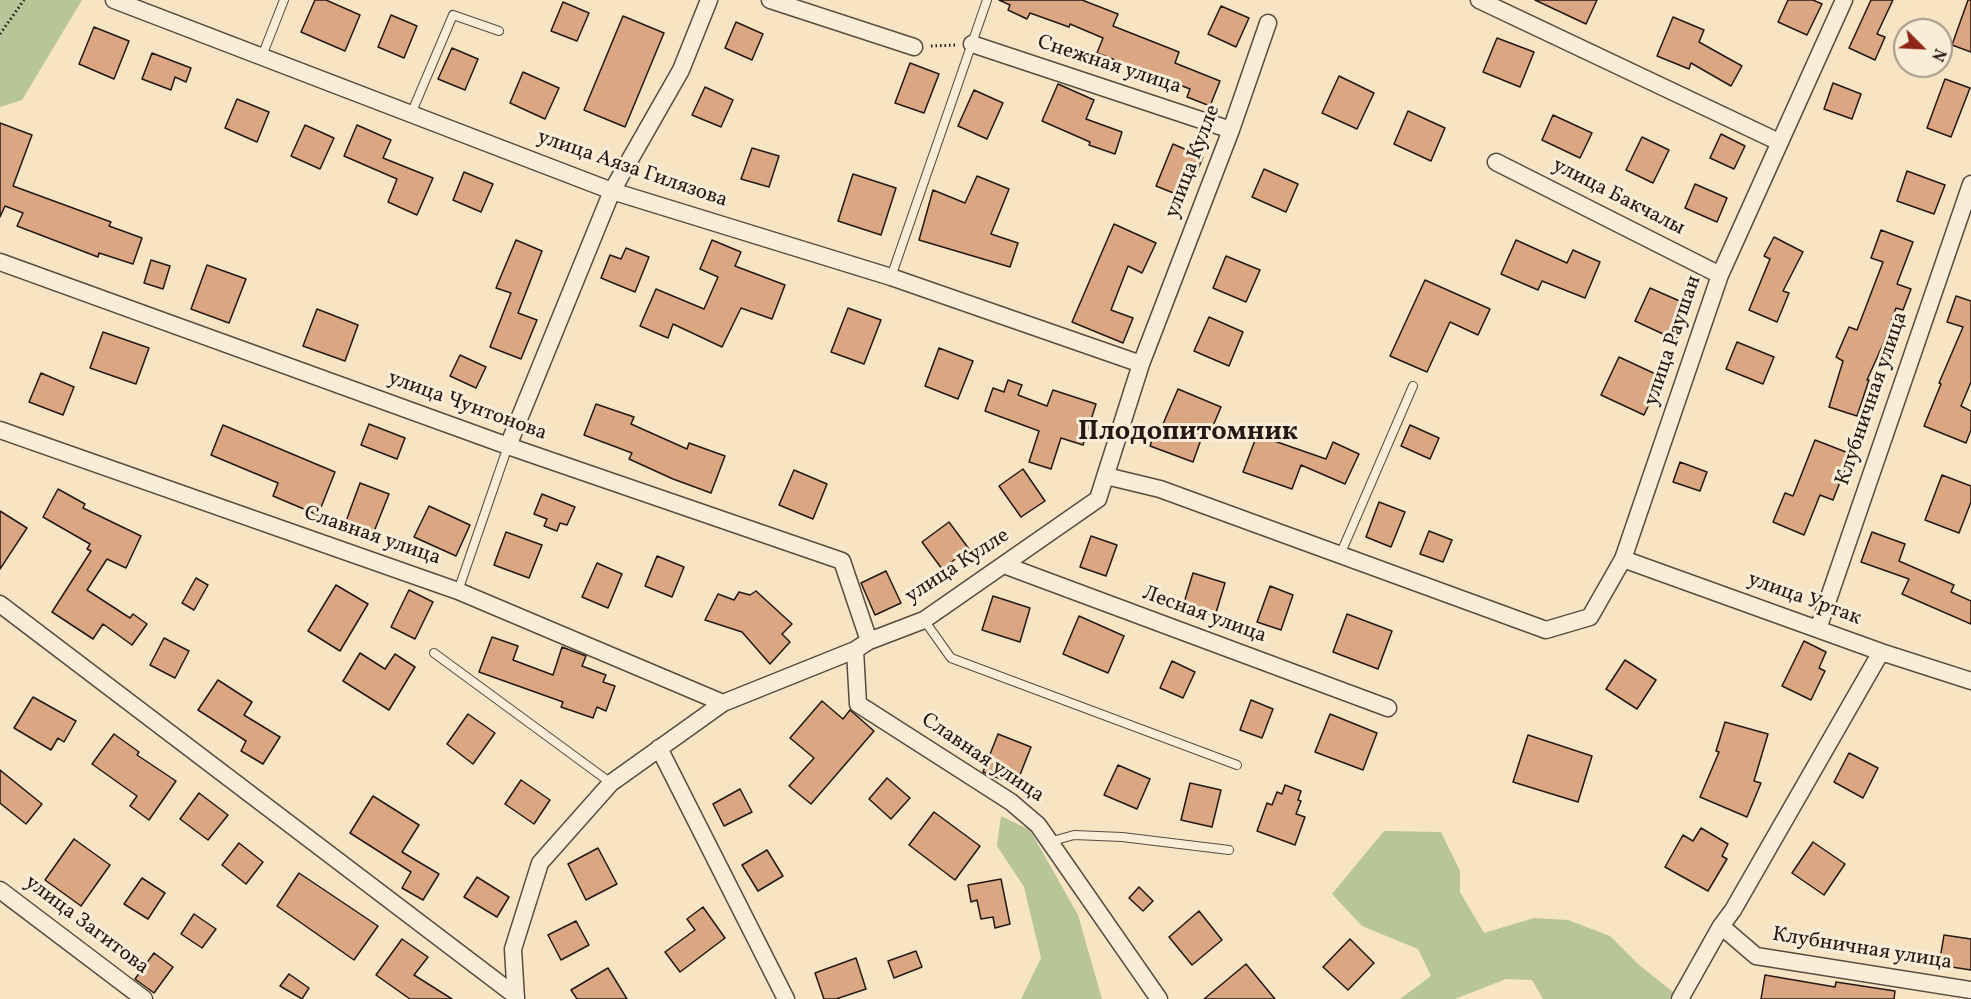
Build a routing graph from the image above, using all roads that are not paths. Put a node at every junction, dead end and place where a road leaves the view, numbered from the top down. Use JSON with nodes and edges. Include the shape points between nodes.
{"nodes":[{"id":1,"x":114,"y":0,"type":"edge"},
{"id":2,"x":284,"y":0,"type":"edge"},
{"id":3,"x":709,"y":0,"type":"edge"},
{"id":4,"x":770,"y":0,"type":"edge"},
{"id":5,"x":987,"y":0,"type":"edge"},
{"id":6,"x":1479,"y":0,"type":"edge"},
{"id":7,"x":1844,"y":0,"type":"edge"},
{"id":8,"x":1268,"y":23,"type":"dead end"},
{"id":9,"x":499,"y":31,"type":"dead end"},
{"id":10,"x":972,"y":44,"type":"junction"},
{"id":11,"x":914,"y":47,"type":"road end"},
{"id":12,"x":262,"y":57,"type":"junction"},
{"id":13,"x":411,"y":114,"type":"junction"},
{"id":14,"x":1232,"y":130,"type":"junction"},
{"id":15,"x":1779,"y":142,"type":"junction"},
{"id":16,"x":1496,"y":162,"type":"dead end"},
{"id":17,"x":1971,"y":184,"type":"edge"},
{"id":18,"x":612,"y":191,"type":"junction"},
{"id":19,"x":0,"y":262,"type":"edge"},
{"id":20,"x":1720,"y":275,"type":"junction"},
{"id":21,"x":891,"y":277,"type":"junction"},
{"id":22,"x":1141,"y":364,"type":"junction"},
{"id":23,"x":1413,"y":386,"type":"dead end"},
{"id":24,"x":1,"y":432,"type":"edge"},
{"id":25,"x":508,"y":446,"type":"junction"},
{"id":26,"x":1106,"y":476,"type":"junction"},
{"id":27,"x":1340,"y":555,"type":"junction"},
{"id":28,"x":1623,"y":559,"type":"junction"},
{"id":29,"x":1004,"y":565,"type":"junction"},
{"id":30,"x":458,"y":591,"type":"junction"},
{"id":31,"x":0,"y":604,"type":"edge"},
{"id":32,"x":924,"y":620,"type":"junction"},
{"id":33,"x":1818,"y":629,"type":"junction"},
{"id":34,"x":869,"y":640,"type":"junction"},
{"id":35,"x":855,"y":650,"type":"junction"},
{"id":36,"x":1881,"y":652,"type":"junction"},
{"id":37,"x":434,"y":653,"type":"dead end"},
{"id":38,"x":1971,"y":681,"type":"edge"},
{"id":39,"x":723,"y":703,"type":"junction"},
{"id":40,"x":1388,"y":708,"type":"dead end"},
{"id":41,"x":659,"y":748,"type":"junction"},
{"id":42,"x":1238,"y":765,"type":"dead end"},
{"id":43,"x":611,"y":783,"type":"junction"},
{"id":44,"x":1048,"y":842,"type":"junction"},
{"id":45,"x":1229,"y":849,"type":"dead end"},
{"id":46,"x":0,"y":890,"type":"edge"},
{"id":47,"x":1721,"y":926,"type":"junction"},
{"id":48,"x":1971,"y":990,"type":"edge"},
{"id":49,"x":516,"y":998,"type":"edge"},
{"id":50,"x":144,"y":999,"type":"edge"},
{"id":51,"x":786,"y":999,"type":"edge"},
{"id":52,"x":1159,"y":999,"type":"edge"},
{"id":53,"x":1680,"y":999,"type":"edge"}],
"edges":[{"from":1,"to":12,"type":"street","name":"улица Аяза Гилязова"},
{"from":2,"to":12,"type":"lane"},
{"from":3,"to":18,"type":"street","via":[[681,70]]},
{"from":4,"to":11,"type":"street"},
{"from":5,"to":10,"type":"lane"},
{"from":6,"to":15,"type":"street"},
{"from":7,"to":15,"type":"street","name":"улица Раушан"},
{"from":8,"to":14,"type":"street","name":"улица Кулле"},
{"from":9,"to":13,"type":"lane","via":[[453,15]]},
{"from":10,"to":14,"type":"street","name":"Снежная улица"},
{"from":10,"to":21,"type":"lane"},
{"from":12,"to":13,"type":"street","name":"улица Аяза Гилязова"},
{"from":13,"to":18,"type":"street","name":"улица Аяза Гилязова"},
{"from":14,"to":22,"type":"street","name":"улица Кулле"},
{"from":15,"to":20,"type":"street","name":"улица Раушан"},
{"from":16,"to":20,"type":"street","name":"улица Бакчалы"},
{"from":17,"to":33,"type":"street","name":"Клубничная улица"},
{"from":18,"to":21,"type":"street","name":"улица Аяза Гилязова"},
{"from":18,"to":25,"type":"street"},
{"from":19,"to":25,"type":"street","name":"улица Чунтонова"},
{"from":20,"to":28,"type":"street","name":"улица Раушан"},
{"from":21,"to":22,"type":"street","name":"улица Аяза Гилязова"},
{"from":22,"to":26,"type":"street","name":"улица Кулле"},
{"from":23,"to":27,"type":"lane"},
{"from":24,"to":30,"type":"street","name":"Славная улица"},
{"from":25,"to":30,"type":"lane"},
{"from":25,"to":34,"type":"street","name":"улица Чунтонова","via":[[842,561]]},
{"from":26,"to":27,"type":"street","name":"улица Раушан","via":[[1160,489]]},
{"from":26,"to":29,"type":"street","name":"улица Кулле","via":[[1098,499]]},
{"from":27,"to":28,"type":"street","name":"улица Раушан","via":[[1546,630],[1590,616]]},
{"from":28,"to":33,"type":"street","name":"улица Уртак"},
{"from":29,"to":32,"type":"street","name":"улица Кулле"},
{"from":29,"to":40,"type":"street","name":"Лесная улица"},
{"from":30,"to":39,"type":"street","name":"Славная улица"},
{"from":31,"to":49,"type":"street"},
{"from":32,"to":34,"type":"street","name":"улица Кулле"},
{"from":32,"to":42,"type":"lane","via":[[951,658]]},
{"from":33,"to":36,"type":"street","name":"улица Уртак"},
{"from":34,"to":35,"type":"street","name":"улица Кулле"},
{"from":35,"to":39,"type":"street","name":"улица Кулле"},
{"from":35,"to":44,"type":"street","name":"Славная улица","via":[[858,704],[1011,802],[1038,825]]},
{"from":36,"to":38,"type":"street","name":"улица Уртак"},
{"from":36,"to":47,"type":"street"},
{"from":37,"to":43,"type":"lane"},
{"from":39,"to":41,"type":"street","name":"улица Кулле"},
{"from":41,"to":43,"type":"street","name":"улица Кулле"},
{"from":41,"to":51,"type":"street"},
{"from":43,"to":49,"type":"street","name":"улица Кулле","via":[[540,863],[513,949]]},
{"from":44,"to":45,"type":"lane","via":[[1074,835]]},
{"from":44,"to":52,"type":"street","name":"Славная улица"},
{"from":46,"to":50,"type":"street","name":"улица Загитова"},
{"from":47,"to":48,"type":"street","name":"Клубничная улица","via":[[1756,956]]},
{"from":47,"to":53,"type":"street"}]}
